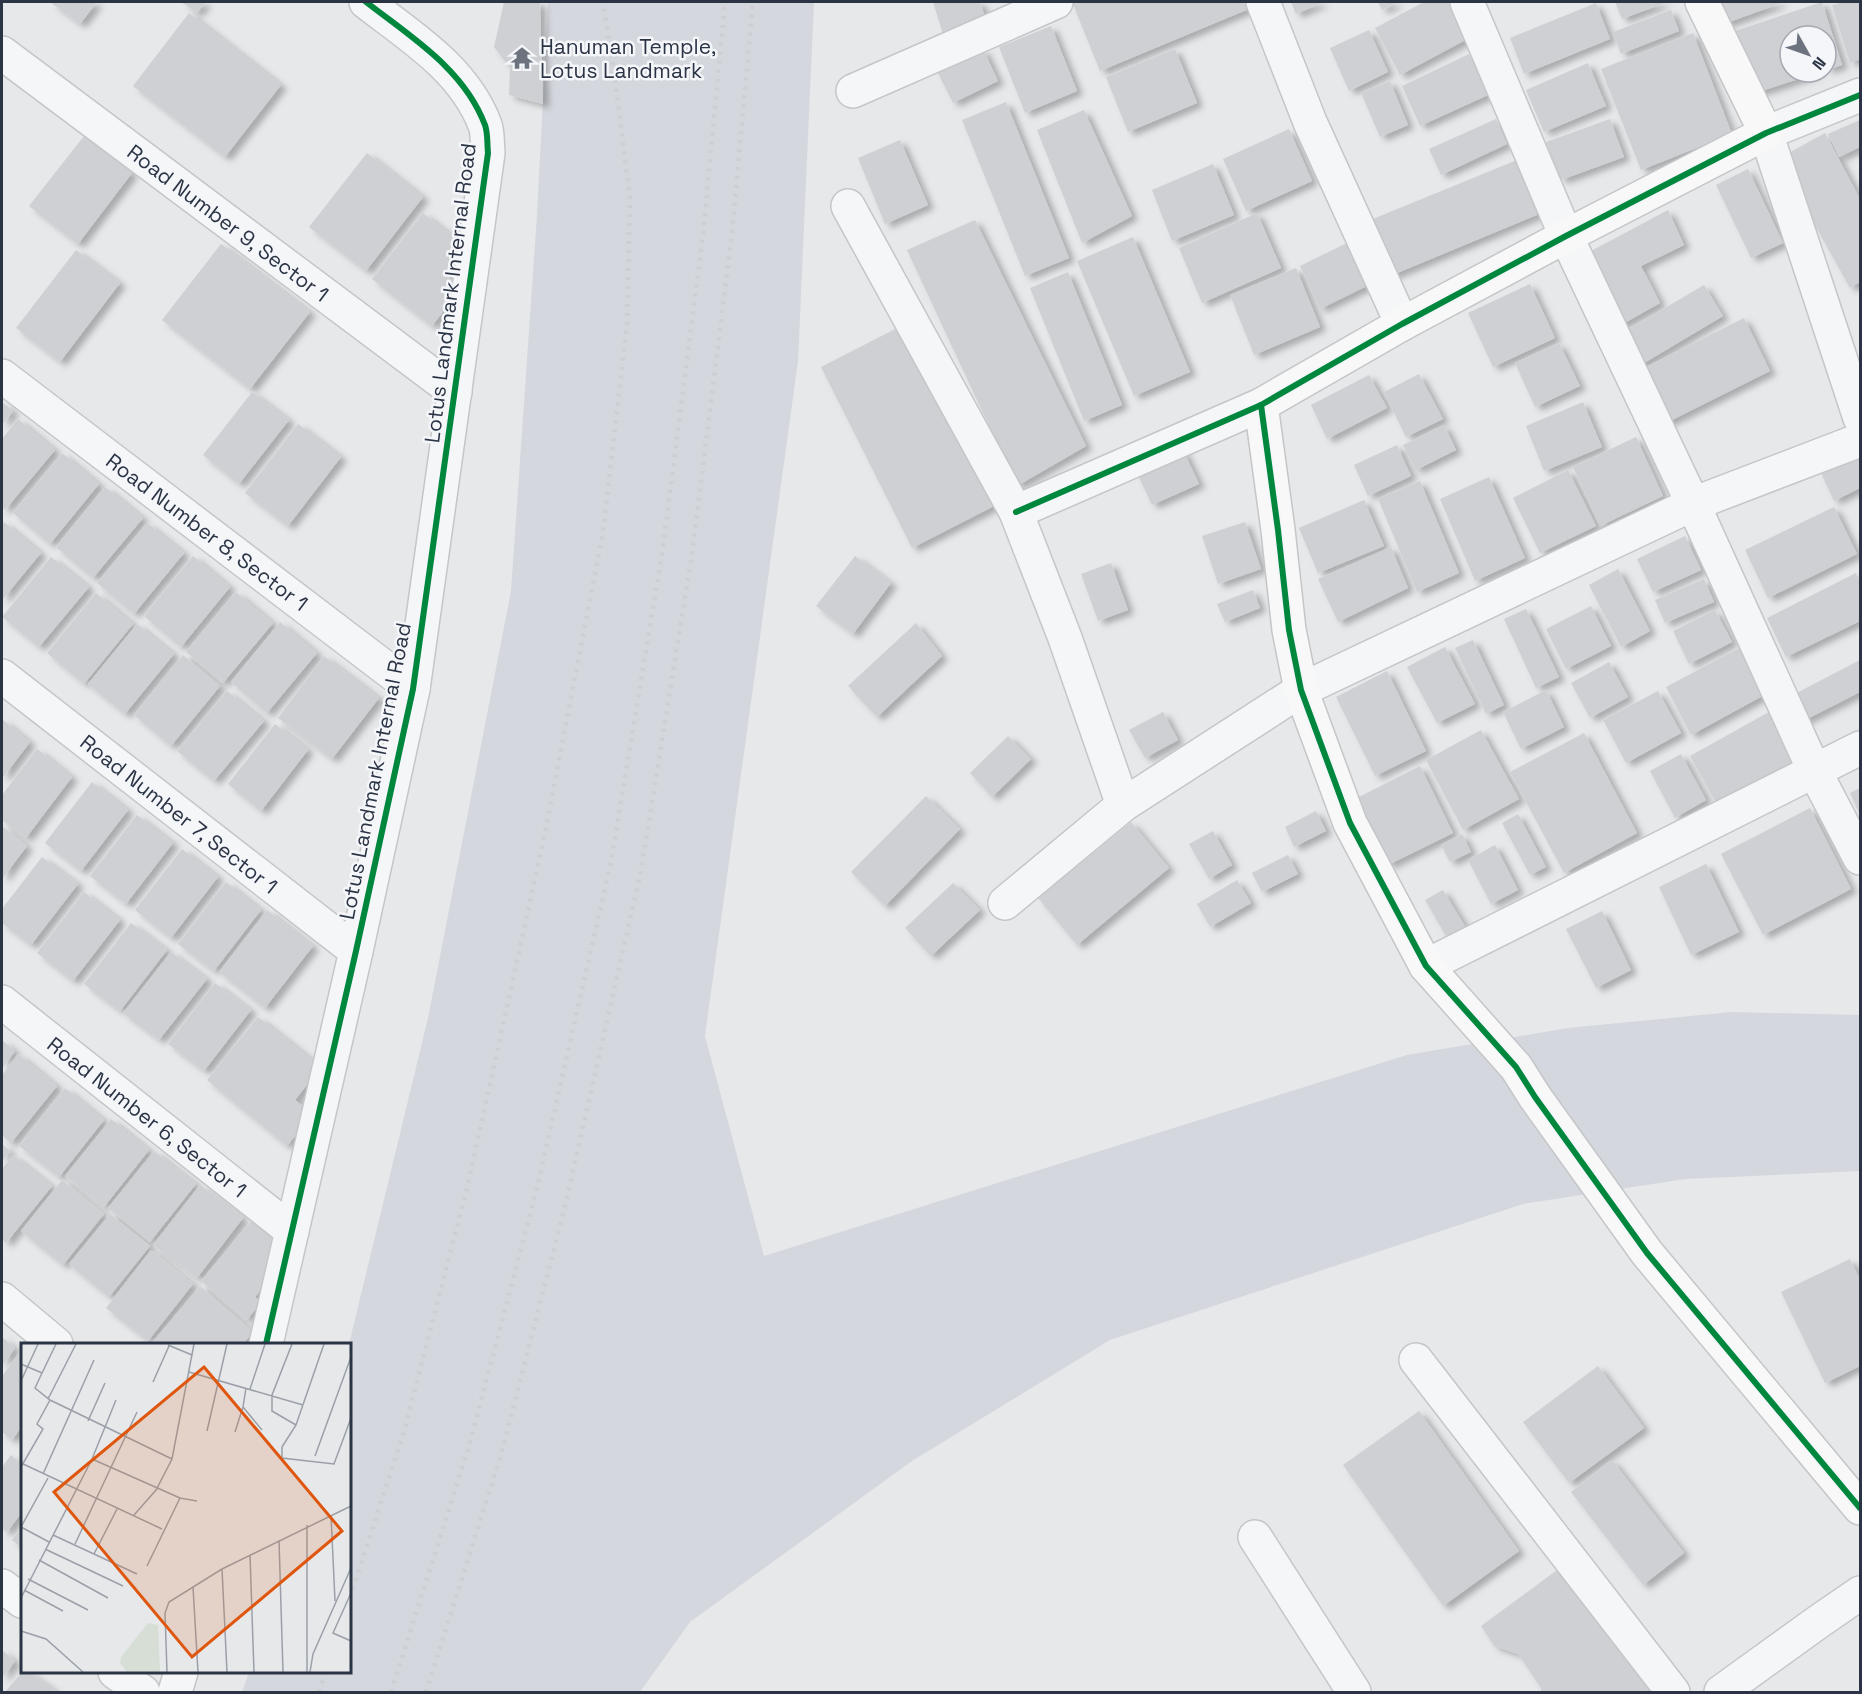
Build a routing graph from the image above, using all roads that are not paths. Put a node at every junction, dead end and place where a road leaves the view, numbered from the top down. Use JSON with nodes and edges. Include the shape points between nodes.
{"nodes":[{"id":1,"x":366,"y":2,"type":"edge"},
{"id":2,"x":1056,"y":2,"type":"edge"},
{"id":3,"x":1263,"y":2,"type":"edge"},
{"id":4,"x":1467,"y":2,"type":"edge"},
{"id":5,"x":1702,"y":2,"type":"edge"},
{"id":6,"x":2,"y":53,"type":"edge"},
{"id":7,"x":853,"y":91,"type":"dead end"},
{"id":8,"x":1860,"y":95,"type":"edge"},
{"id":9,"x":1766,"y":134,"type":"junction"},
{"id":10,"x":848,"y":206,"type":"dead end"},
{"id":11,"x":1566,"y":236,"type":"junction"},
{"id":12,"x":1402,"y":324,"type":"junction"},
{"id":13,"x":2,"y":376,"type":"edge"},
{"id":14,"x":455,"y":392,"type":"junction"},
{"id":15,"x":1261,"y":405,"type":"junction"},
{"id":16,"x":1860,"y":418,"type":"edge"},
{"id":17,"x":1860,"y":440,"type":"edge"},
{"id":18,"x":1694,"y":504,"type":"junction"},
{"id":19,"x":1016,"y":512,"type":"junction"},
{"id":20,"x":2,"y":676,"type":"edge"},
{"id":21,"x":413,"y":689,"type":"junction"},
{"id":22,"x":1301,"y":690,"type":"junction"},
{"id":23,"x":1860,"y":748,"type":"edge"},
{"id":24,"x":1814,"y":770,"type":"junction"},
{"id":25,"x":1123,"y":805,"type":"junction"},
{"id":26,"x":1860,"y":858,"type":"edge"},
{"id":27,"x":1005,"y":903,"type":"dead end"},
{"id":28,"x":356,"y":951,"type":"junction"},
{"id":29,"x":1426,"y":966,"type":"junction"},
{"id":30,"x":2,"y":1002,"type":"edge"},
{"id":31,"x":292,"y":1231,"type":"junction"},
{"id":32,"x":2,"y":1299,"type":"edge"},
{"id":33,"x":55,"y":1343,"type":"edge"},
{"id":34,"x":266,"y":1343,"type":"edge"},
{"id":35,"x":1416,"y":1360,"type":"dead end"},
{"id":36,"x":1860,"y":1508,"type":"edge"},
{"id":37,"x":1255,"y":1537,"type":"dead end"},
{"id":38,"x":2,"y":1586,"type":"edge"},
{"id":39,"x":1860,"y":1593,"type":"edge"},
{"id":40,"x":21,"y":1600,"type":"edge"},
{"id":41,"x":118,"y":1673,"type":"edge"},
{"id":42,"x":180,"y":1673,"type":"edge"},
{"id":43,"x":143,"y":1692,"type":"edge"},
{"id":44,"x":175,"y":1692,"type":"edge"},
{"id":45,"x":1354,"y":1692,"type":"edge"},
{"id":46,"x":1673,"y":1692,"type":"edge"},
{"id":47,"x":1722,"y":1692,"type":"edge"}],
"edges":[{"from":1,"to":14,"type":"street","name":"Lotus Landmark Internal Road","via":[[442,61],[465,87],[486,127],[488,153]]},
{"from":2,"to":7,"type":"street"},
{"from":3,"to":12,"type":"street","via":[[1310,122]]},
{"from":4,"to":11,"type":"street"},
{"from":5,"to":9,"type":"street"},
{"from":6,"to":14,"type":"street","name":"Road Number 9, Sector 1"},
{"from":8,"to":9,"type":"street"},
{"from":9,"to":11,"type":"street"},
{"from":9,"to":16,"type":"street"},
{"from":10,"to":19,"type":"street"},
{"from":11,"to":12,"type":"street"},
{"from":11,"to":18,"type":"street"},
{"from":12,"to":15,"type":"street"},
{"from":13,"to":21,"type":"street","name":"Road Number 8, Sector 1"},
{"from":14,"to":21,"type":"street","name":"Lotus Landmark Internal Road"},
{"from":15,"to":19,"type":"street"},
{"from":15,"to":22,"type":"street","via":[[1289,630]]},
{"from":17,"to":18,"type":"street"},
{"from":18,"to":22,"type":"street"},
{"from":18,"to":24,"type":"street"},
{"from":19,"to":25,"type":"street"},
{"from":20,"to":28,"type":"street","name":"Road Number 7, Sector 1"},
{"from":21,"to":28,"type":"street","name":"Lotus Landmark Internal Road"},
{"from":22,"to":25,"type":"street"},
{"from":22,"to":29,"type":"street","via":[[1350,823]]},
{"from":23,"to":24,"type":"street"},
{"from":24,"to":26,"type":"street"},
{"from":24,"to":29,"type":"street"},
{"from":25,"to":27,"type":"street"},
{"from":28,"to":31,"type":"street","name":"Lotus Landmark Internal Road"},
{"from":29,"to":36,"type":"street","via":[[1516,1067],[1647,1253]]},
{"from":30,"to":31,"type":"street","name":"Road Number 6, Sector 1"},
{"from":31,"to":34,"type":"street","name":"Lotus Landmark Internal Road"},
{"from":32,"to":33,"type":"street"},
{"from":35,"to":46,"type":"street"},
{"from":37,"to":45,"type":"street"},
{"from":38,"to":40,"type":"street"},
{"from":39,"to":47,"type":"street"},
{"from":41,"to":43,"type":"street"},
{"from":42,"to":44,"type":"street"}]}
